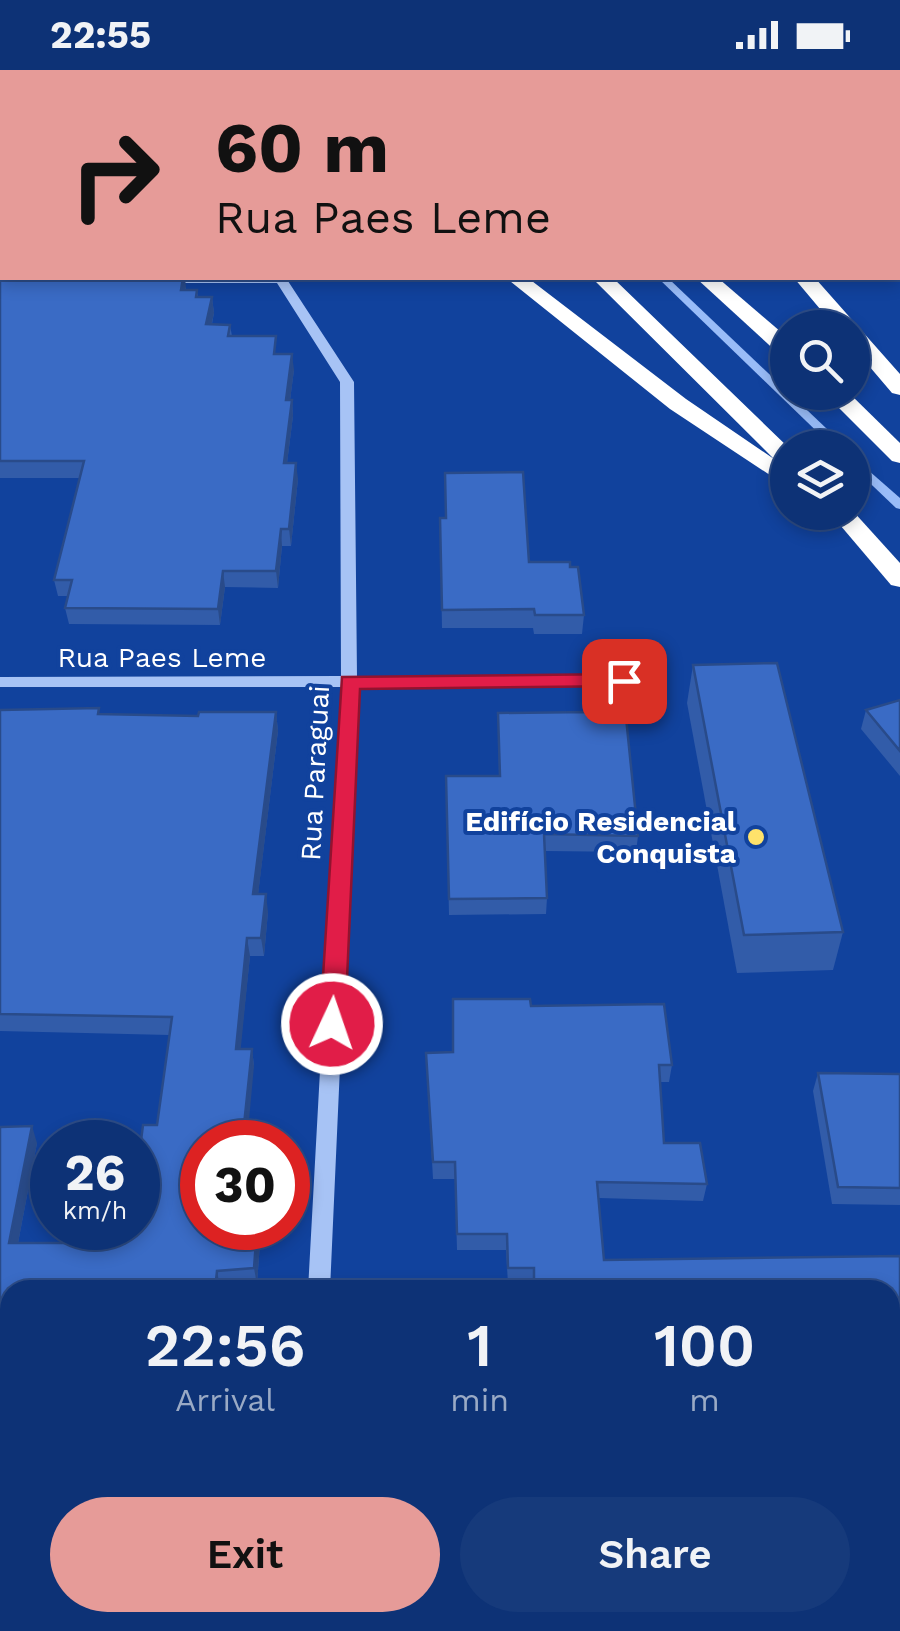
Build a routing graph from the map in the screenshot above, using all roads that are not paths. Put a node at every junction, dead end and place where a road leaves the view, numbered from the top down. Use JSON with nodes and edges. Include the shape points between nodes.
{"nodes":[{"id":1,"x":281,"y":280,"type":"edge"},
{"id":2,"x":519,"y":280,"type":"edge"},
{"id":3,"x":604,"y":280,"type":"edge"},
{"id":4,"x":708,"y":280,"type":"edge"},
{"id":5,"x":806,"y":280,"type":"edge"},
{"id":6,"x":832,"y":310,"type":"edge"},
{"id":7,"x":770,"y":334,"type":"edge"},
{"id":8,"x":870,"y":353,"type":"edge"},
{"id":9,"x":900,"y":388,"type":"edge"},
{"id":10,"x":853,"y":410,"type":"edge"},
{"id":11,"x":770,"y":442,"type":"edge"},
{"id":12,"x":900,"y":456,"type":"edge"},
{"id":13,"x":770,"y":468,"type":"edge"},
{"id":14,"x":855,"y":530,"type":"edge"},
{"id":15,"x":900,"y":580,"type":"edge"},
{"id":16,"x":624,"y":681,"type":"dead end"},
{"id":17,"x":0,"y":682,"type":"edge"},
{"id":18,"x":350,"y":682,"type":"junction"},
{"id":19,"x":320,"y":1280,"type":"edge"}],
"edges":[{"from":1,"to":18,"type":"street","name":"Rua Paraguai","via":[[348,382]]},
{"from":2,"to":13,"type":"highway"},
{"from":3,"to":11,"type":"highway"},
{"from":4,"to":7,"type":"highway"},
{"from":5,"to":6,"type":"highway"},
{"from":8,"to":9,"type":"highway"},
{"from":10,"to":12,"type":"highway"},
{"from":14,"to":15,"type":"highway"},
{"from":16,"to":18,"type":"street","name":"Rua Paes Leme"},
{"from":17,"to":18,"type":"street","name":"Rua Paes Leme"},
{"from":18,"to":19,"type":"street","name":"Rua Paraguai"}]}
